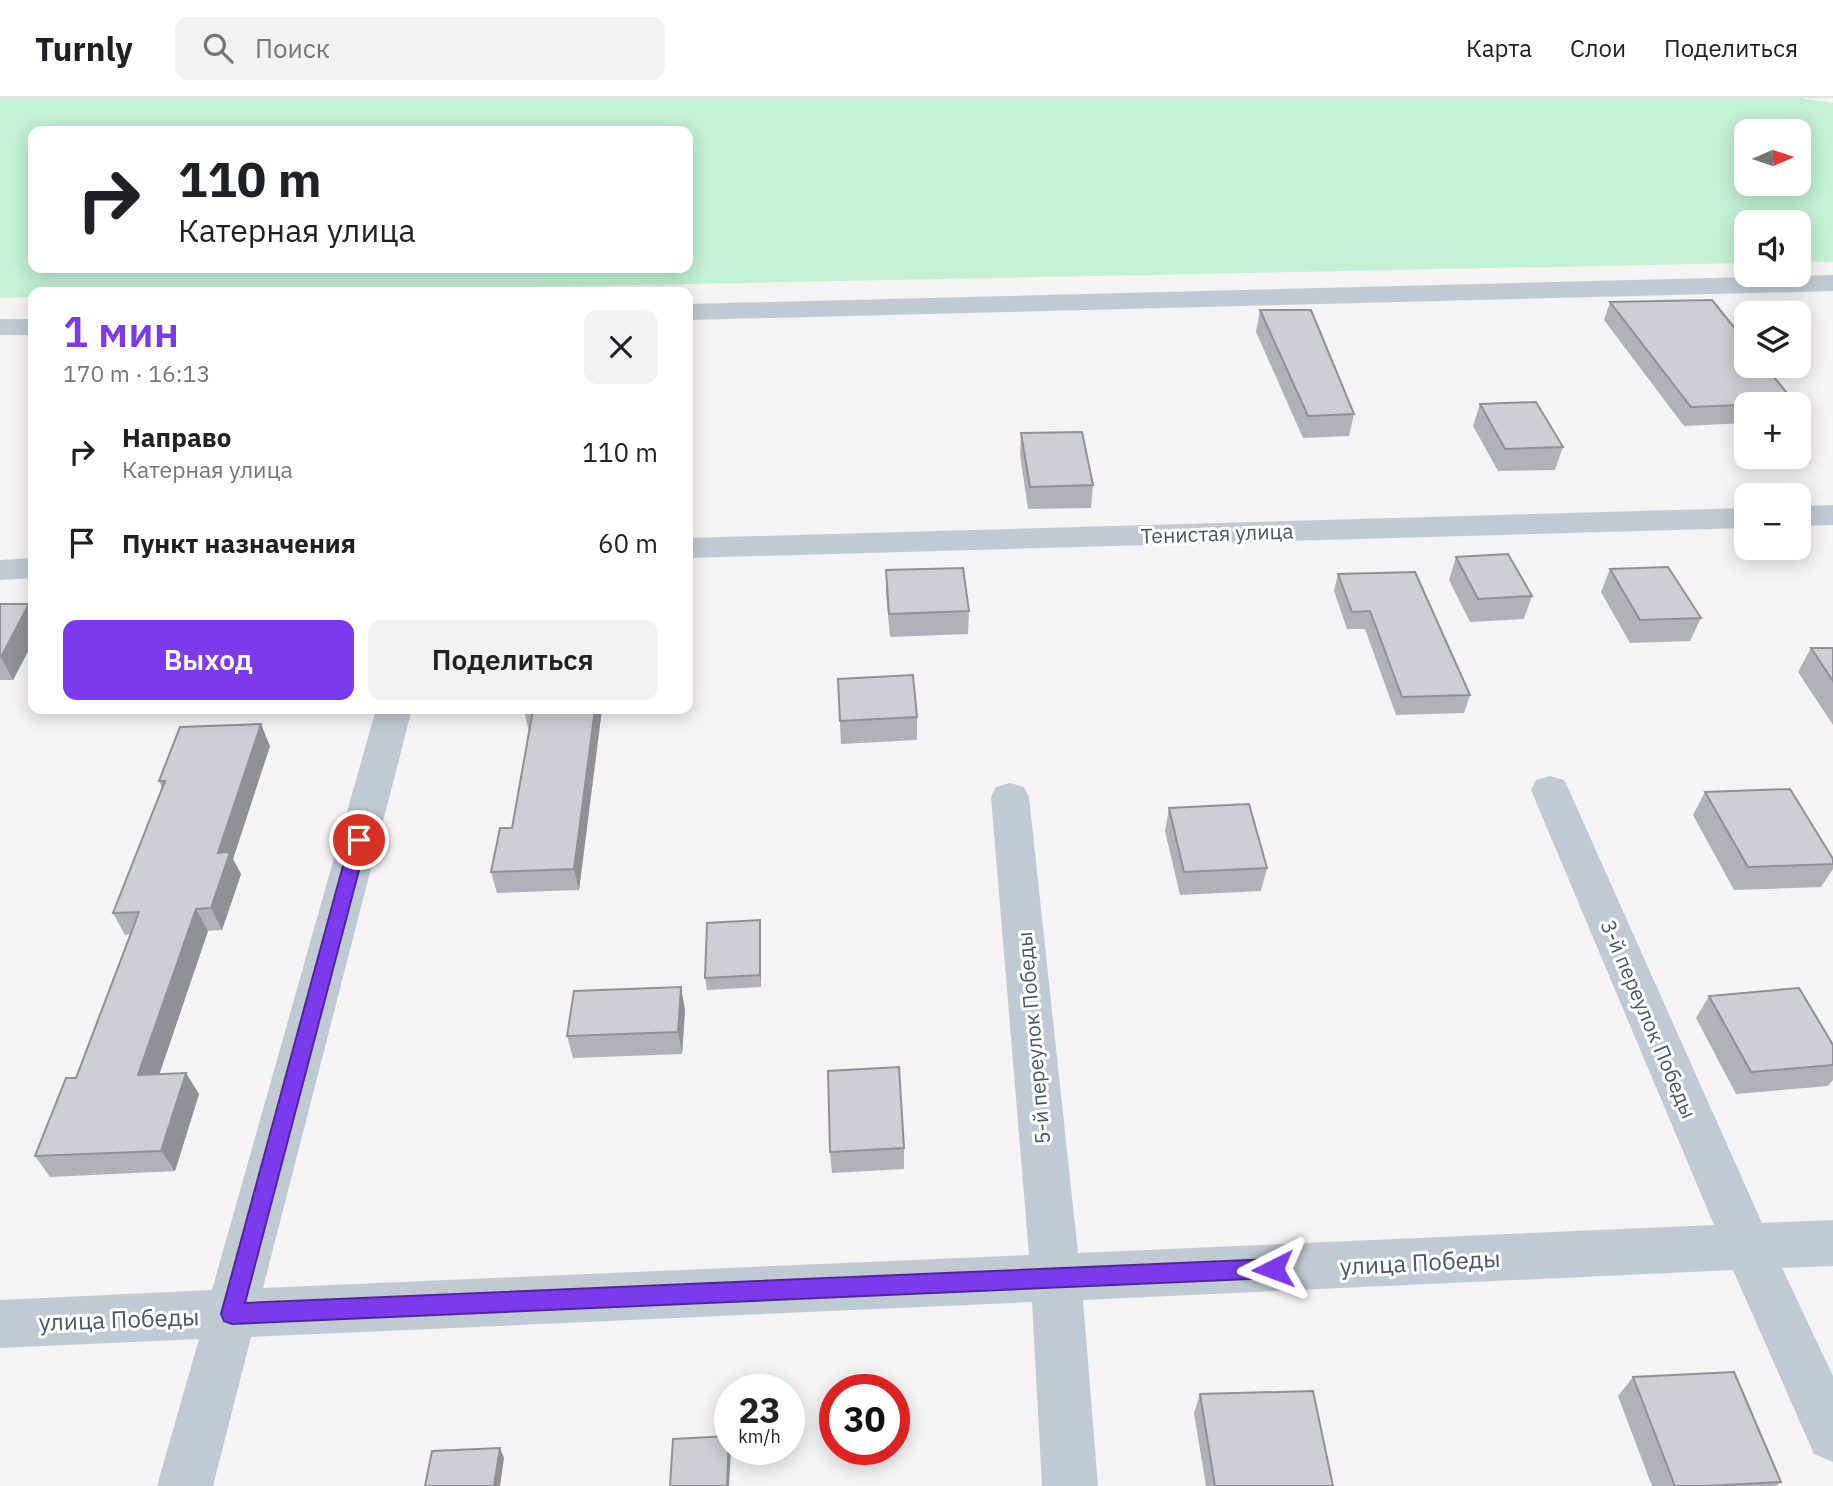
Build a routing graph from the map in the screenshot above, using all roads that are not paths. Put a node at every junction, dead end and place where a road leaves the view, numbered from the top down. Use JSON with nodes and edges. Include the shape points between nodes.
{"nodes":[{"id":1,"x":1833,"y":283,"type":"edge"},
{"id":2,"x":693,"y":312,"type":"edge"},
{"id":3,"x":0,"y":327,"type":"edge"},
{"id":4,"x":28,"y":327,"type":"edge"},
{"id":5,"x":1833,"y":515,"type":"edge"},
{"id":6,"x":1811,"y":516,"type":"edge"},
{"id":7,"x":1734,"y":518,"type":"edge"},
{"id":8,"x":693,"y":548,"type":"edge"},
{"id":9,"x":28,"y":568,"type":"edge"},
{"id":10,"x":0,"y":569,"type":"edge"},
{"id":11,"x":393,"y":714,"type":"edge"},
{"id":12,"x":1550,"y":790,"type":"dead end"},
{"id":13,"x":1010,"y":797,"type":"dead end"},
{"id":14,"x":1833,"y":1243,"type":"edge"},
{"id":15,"x":1748,"y":1248,"type":"junction"},
{"id":16,"x":1056,"y":1278,"type":"junction"},
{"id":17,"x":232,"y":1314,"type":"junction"},
{"id":18,"x":0,"y":1324,"type":"edge"},
{"id":19,"x":1833,"y":1435,"type":"edge"},
{"id":20,"x":185,"y":1486,"type":"edge"},
{"id":21,"x":1070,"y":1486,"type":"edge"}],
"edges":[{"from":1,"to":2,"type":"street"},
{"from":3,"to":4,"type":"street"},
{"from":5,"to":6,"type":"street"},
{"from":7,"to":8,"type":"street","name":"Тенистая улица"},
{"from":9,"to":10,"type":"street"},
{"from":11,"to":17,"type":"street"},
{"from":12,"to":15,"type":"street","name":"3-й переулок Победы"},
{"from":13,"to":16,"type":"street","name":"5-й переулок Победы"},
{"from":14,"to":15,"type":"street","name":"улица Победы"},
{"from":15,"to":16,"type":"street","name":"улица Победы"},
{"from":15,"to":19,"type":"street","name":"3-й переулок Победы"},
{"from":16,"to":17,"type":"street","name":"улица Победы"},
{"from":16,"to":21,"type":"street","name":"5-й переулок Победы"},
{"from":17,"to":18,"type":"street","name":"улица Победы"},
{"from":17,"to":20,"type":"street"}]}
